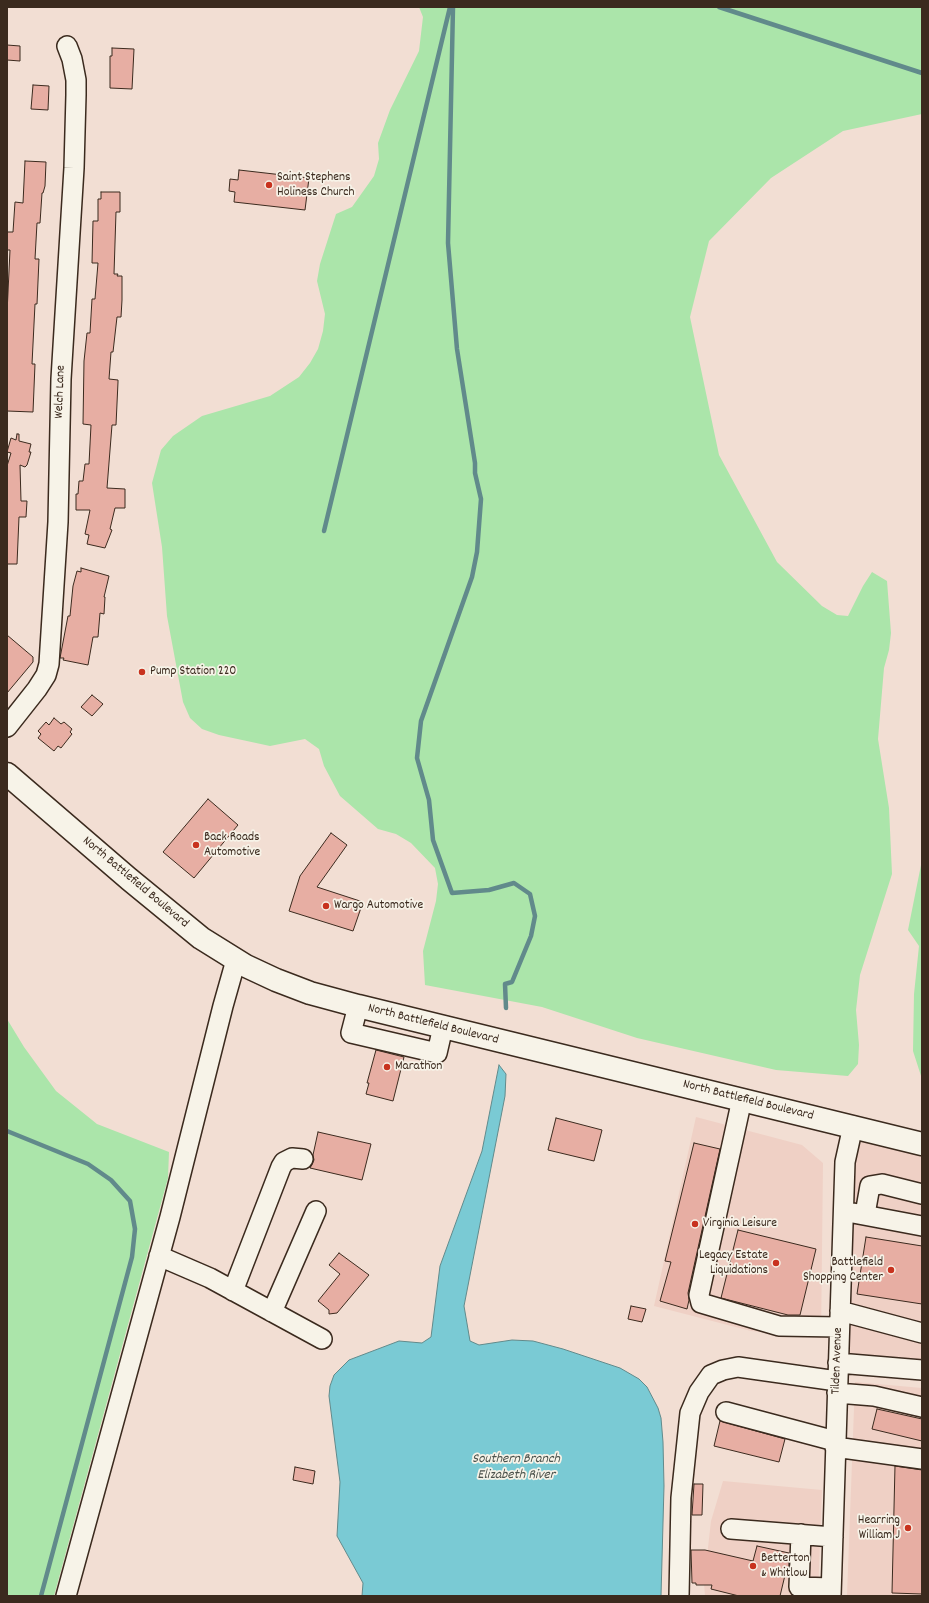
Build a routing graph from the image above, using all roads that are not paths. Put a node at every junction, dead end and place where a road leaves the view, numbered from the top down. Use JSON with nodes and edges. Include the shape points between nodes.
{"nodes":[{"id":1,"x":67,"y":46,"type":"dead end"},
{"id":2,"x":7,"y":727,"type":"edge"},
{"id":3,"x":7,"y":774,"type":"edge"},
{"id":4,"x":236,"y":960,"type":"junction"},
{"id":5,"x":742,"y":1099,"type":"junction"},
{"id":6,"x":853,"y":1126,"type":"junction"},
{"id":7,"x":922,"y":1144,"type":"edge"},
{"id":8,"x":303,"y":1159,"type":"dead end"},
{"id":9,"x":844,"y":1173,"type":"junction"},
{"id":10,"x":870,"y":1186,"type":"junction"},
{"id":11,"x":922,"y":1194,"type":"edge"},
{"id":12,"x":316,"y":1211,"type":"dead end"},
{"id":13,"x":843,"y":1211,"type":"junction"},
{"id":14,"x":865,"y":1214,"type":"junction"},
{"id":15,"x":922,"y":1226,"type":"edge"},
{"id":16,"x":159,"y":1256,"type":"junction"},
{"id":17,"x":233,"y":1291,"type":"junction"},
{"id":18,"x":272,"y":1312,"type":"junction"},
{"id":19,"x":839,"y":1319,"type":"junction"},
{"id":20,"x":922,"y":1333,"type":"edge"},
{"id":21,"x":322,"y":1339,"type":"dead end"},
{"id":22,"x":922,"y":1370,"type":"edge"},
{"id":23,"x":837,"y":1379,"type":"junction"},
{"id":24,"x":922,"y":1407,"type":"edge"},
{"id":25,"x":726,"y":1412,"type":"dead end"},
{"id":26,"x":835,"y":1444,"type":"junction"},
{"id":27,"x":922,"y":1459,"type":"edge"},
{"id":28,"x":731,"y":1529,"type":"dead end"},
{"id":29,"x":801,"y":1534,"type":"junction"},
{"id":30,"x":833,"y":1537,"type":"junction"},
{"id":31,"x":831,"y":1592,"type":"edge"},
{"id":32,"x":66,"y":1596,"type":"edge"},
{"id":33,"x":679,"y":1596,"type":"edge"}],
"edges":[{"from":1,"to":2,"type":"street","name":"Welch Lane","via":[[76,80],[74,168],[61,379],[58,522],[49,664],[38,690]]},
{"from":3,"to":4,"type":"main road","name":"North Battlefield Boulevard","via":[[195,933]]},
{"from":4,"to":5,"type":"main road","name":"North Battlefield Boulevard","via":[[310,993]]},
{"from":4,"to":16,"type":"street"},
{"from":5,"to":6,"type":"main road","name":"North Battlefield Boulevard"},
{"from":5,"to":19,"type":"street","via":[[699,1295],[701,1304],[779,1326]]},
{"from":6,"to":7,"type":"main road","name":"North Battlefield Boulevard"},
{"from":6,"to":9,"type":"street","name":"Tilden Avenue"},
{"from":8,"to":17,"type":"street","via":[[292,1158],[281,1167]]},
{"from":9,"to":10,"type":"street"},
{"from":9,"to":13,"type":"street","name":"Tilden Avenue"},
{"from":10,"to":11,"type":"street","via":[[882,1184]]},
{"from":10,"to":14,"type":"street"},
{"from":12,"to":18,"type":"street"},
{"from":13,"to":14,"type":"street"},
{"from":13,"to":19,"type":"street","name":"Tilden Avenue"},
{"from":14,"to":15,"type":"street"},
{"from":16,"to":17,"type":"street"},
{"from":16,"to":32,"type":"street"},
{"from":17,"to":18,"type":"street"},
{"from":18,"to":21,"type":"street"},
{"from":19,"to":20,"type":"street"},
{"from":19,"to":23,"type":"street","name":"Tilden Avenue"},
{"from":22,"to":23,"type":"street"},
{"from":23,"to":24,"type":"street","via":[[874,1396]]},
{"from":23,"to":26,"type":"street","name":"Tilden Avenue"},
{"from":23,"to":33,"type":"street","via":[[738,1368],[711,1375],[699,1392],[690,1413],[681,1498]]},
{"from":25,"to":26,"type":"street"},
{"from":26,"to":27,"type":"street"},
{"from":26,"to":30,"type":"street","name":"Tilden Avenue"},
{"from":28,"to":29,"type":"street"},
{"from":29,"to":30,"type":"street"},
{"from":29,"to":31,"type":"street","via":[[799,1587]]},
{"from":30,"to":31,"type":"street","name":"Tilden Avenue"}]}
